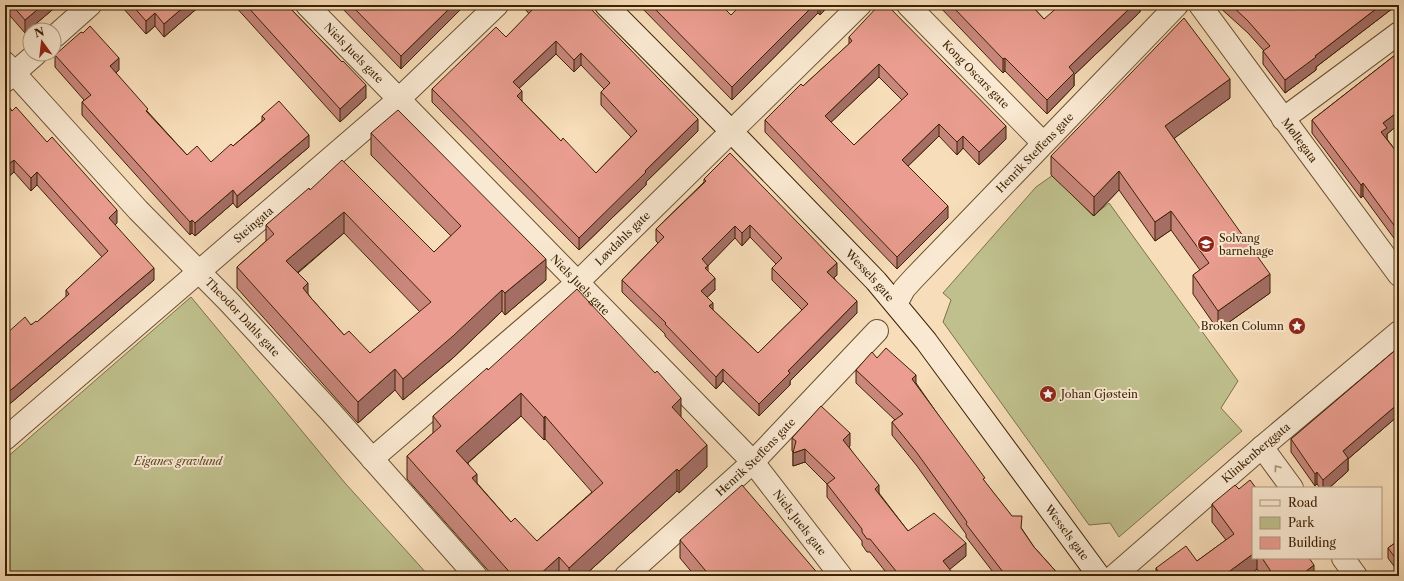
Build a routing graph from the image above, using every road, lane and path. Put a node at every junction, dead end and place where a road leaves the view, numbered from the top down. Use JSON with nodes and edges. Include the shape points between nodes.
{"nodes":[{"id":1,"x":90,"y":5,"type":"edge"},
{"id":2,"x":307,"y":5,"type":"edge"},
{"id":3,"x":497,"y":5,"type":"edge"},
{"id":4,"x":606,"y":5,"type":"edge"},
{"id":5,"x":860,"y":5,"type":"edge"},
{"id":6,"x":908,"y":5,"type":"edge"},
{"id":7,"x":1177,"y":5,"type":"edge"},
{"id":8,"x":1200,"y":5,"type":"edge"},
{"id":9,"x":62,"y":31,"type":"edge"},
{"id":10,"x":1399,"y":33,"type":"edge"},
{"id":11,"x":24,"y":62,"type":"edge"},
{"id":12,"x":8,"y":72,"type":"edge"},
{"id":13,"x":399,"y":99,"type":"junction"},
{"id":14,"x":1283,"y":119,"type":"junction"},
{"id":15,"x":731,"y":131,"type":"junction"},
{"id":16,"x":1043,"y":144,"type":"junction"},
{"id":17,"x":199,"y":273,"type":"junction"},
{"id":18,"x":1399,"y":275,"type":"edge"},
{"id":19,"x":578,"y":282,"type":"junction"},
{"id":20,"x":896,"y":304,"type":"junction"},
{"id":21,"x":877,"y":331,"type":"dead end"},
{"id":22,"x":1399,"y":332,"type":"edge"},
{"id":23,"x":5,"y":439,"type":"edge"},
{"id":24,"x":1262,"y":447,"type":"junction"},
{"id":25,"x":372,"y":459,"type":"junction"},
{"id":26,"x":753,"y":462,"type":"junction"},
{"id":27,"x":1291,"y":487,"type":"edge"},
{"id":28,"x":1344,"y":559,"type":"edge"},
{"id":29,"x":476,"y":576,"type":"edge"},
{"id":30,"x":626,"y":576,"type":"edge"},
{"id":31,"x":841,"y":576,"type":"edge"},
{"id":32,"x":1099,"y":576,"type":"edge"},
{"id":33,"x":1114,"y":576,"type":"edge"},
{"id":34,"x":1356,"y":576,"type":"edge"}],
"edges":[{"from":1,"to":9,"type":"street"},
{"from":2,"to":13,"type":"street","name":"Niels Juels gate"},
{"from":3,"to":13,"type":"street","name":"Steingata"},
{"from":4,"to":15,"type":"street","name":"Wessels gate"},
{"from":5,"to":15,"type":"street","name":"Løvdahls gate"},
{"from":6,"to":16,"type":"street","name":"Kong Oscars gate"},
{"from":7,"to":16,"type":"street","name":"Henrik Steffens gate"},
{"from":8,"to":14,"type":"street","name":"Møllegata"},
{"from":10,"to":14,"type":"street"},
{"from":11,"to":12,"type":"street"},
{"from":12,"to":17,"type":"street","name":"Theodor Dahls gate"},
{"from":13,"to":17,"type":"street","name":"Steingata"},
{"from":13,"to":19,"type":"street","name":"Niels Juels gate"},
{"from":14,"to":18,"type":"street","name":"Møllegata"},
{"from":15,"to":19,"type":"street","name":"Løvdahls gate"},
{"from":15,"to":20,"type":"street","name":"Wessels gate"},
{"from":16,"to":20,"type":"street","name":"Henrik Steffens gate","via":[[909,283]]},
{"from":17,"to":23,"type":"street","name":"Steingata"},
{"from":17,"to":25,"type":"street","name":"Theodor Dahls gate","via":[[229,302]]},
{"from":19,"to":25,"type":"street","name":"Løvdahls gate"},
{"from":19,"to":26,"type":"street","name":"Niels Juels gate"},
{"from":20,"to":32,"type":"street","name":"Wessels gate"},
{"from":21,"to":26,"type":"street","name":"Henrik Steffens gate"},
{"from":22,"to":24,"type":"street","name":"Klinkenberggata"},
{"from":27,"to":24,"type":"street","one_way":true},
{"from":24,"to":33,"type":"street","name":"Klinkenberggata"},
{"from":25,"to":29,"type":"street","name":"Theodor Dahls gate"},
{"from":26,"to":30,"type":"street","name":"Henrik Steffens gate"},
{"from":26,"to":31,"type":"street","name":"Niels Juels gate"},
{"from":28,"to":34,"type":"street"}]}
